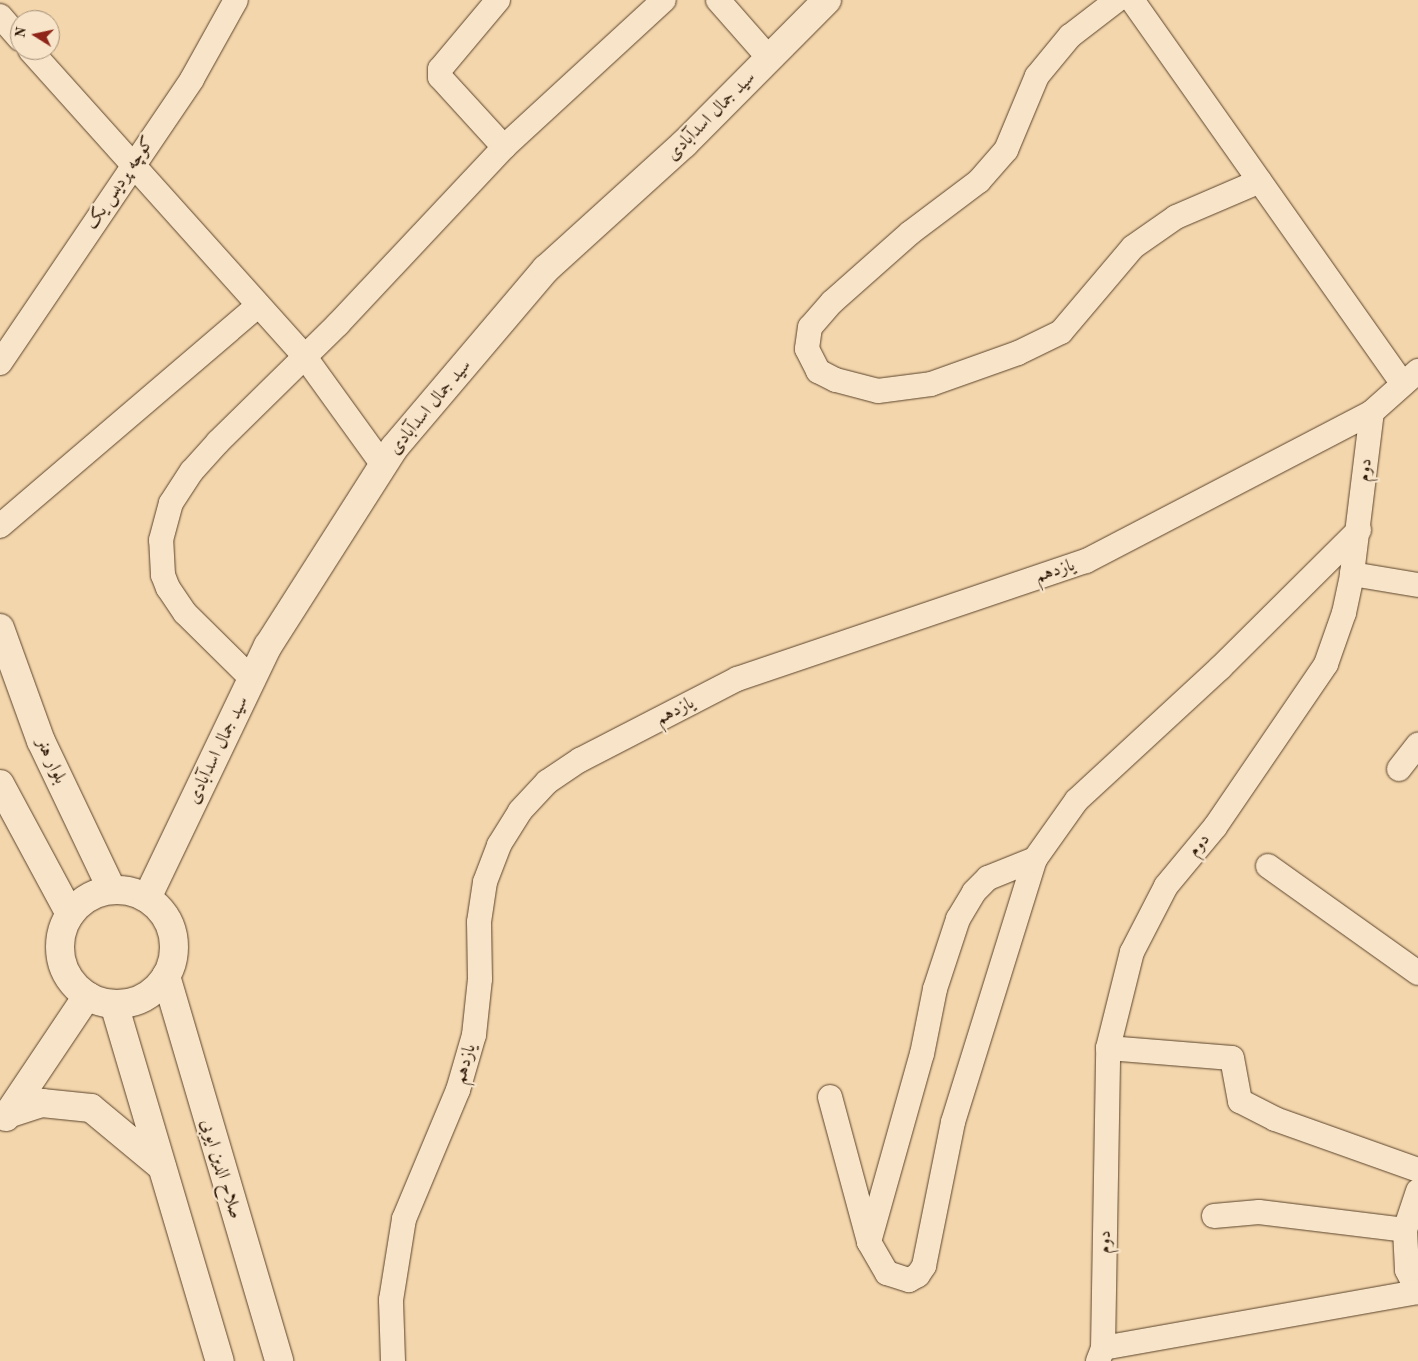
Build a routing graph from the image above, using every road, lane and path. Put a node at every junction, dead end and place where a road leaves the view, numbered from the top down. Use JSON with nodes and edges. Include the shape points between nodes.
{"nodes":[{"id":1,"x":236,"y":0,"type":"edge"},
{"id":2,"x":498,"y":0,"type":"edge"},
{"id":3,"x":664,"y":0,"type":"edge"},
{"id":4,"x":718,"y":0,"type":"edge"},
{"id":5,"x":827,"y":0,"type":"edge"},
{"id":6,"x":1117,"y":0,"type":"edge"},
{"id":7,"x":1132,"y":0,"type":"edge"},
{"id":8,"x":0,"y":16,"type":"edge"},
{"id":9,"x":10,"y":28,"type":"edge"},
{"id":10,"x":769,"y":58,"type":"junction"},
{"id":11,"x":39,"y":60,"type":"edge"},
{"id":12,"x":504,"y":147,"type":"junction"},
{"id":13,"x":131,"y":165,"type":"junction"},
{"id":14,"x":1260,"y":181,"type":"junction"},
{"id":15,"x":258,"y":305,"type":"junction"},
{"id":16,"x":305,"y":357,"type":"junction"},
{"id":17,"x":0,"y":364,"type":"edge"},
{"id":18,"x":1411,"y":378,"type":"edge"},
{"id":19,"x":1372,"y":412,"type":"junction"},
{"id":20,"x":383,"y":465,"type":"junction"},
{"id":21,"x":0,"y":526,"type":"edge"},
{"id":22,"x":1359,"y":530,"type":"junction"},
{"id":23,"x":1352,"y":574,"type":"junction"},
{"id":24,"x":1418,"y":585,"type":"edge"},
{"id":25,"x":0,"y":628,"type":"edge"},
{"id":26,"x":252,"y":680,"type":"junction"},
{"id":27,"x":1418,"y":745,"type":"edge"},
{"id":28,"x":1400,"y":769,"type":"dead end"},
{"id":29,"x":0,"y":784,"type":"edge"},
{"id":30,"x":1035,"y":859,"type":"junction"},
{"id":31,"x":1268,"y":866,"type":"dead end"},
{"id":32,"x":112,"y":890,"type":"junction"},
{"id":33,"x":147,"y":898,"type":"junction"},
{"id":34,"x":70,"y":914,"type":"junction"},
{"id":35,"x":1418,"y":973,"type":"edge"},
{"id":36,"x":166,"y":976,"type":"junction"},
{"id":37,"x":87,"y":996,"type":"junction"},
{"id":38,"x":114,"y":1004,"type":"junction"},
{"id":39,"x":1108,"y":1048,"type":"junction"},
{"id":40,"x":830,"y":1097,"type":"dead end"},
{"id":41,"x":5,"y":1118,"type":"edge"},
{"id":42,"x":162,"y":1167,"type":"junction"},
{"id":43,"x":1418,"y":1170,"type":"edge"},
{"id":44,"x":1418,"y":1191,"type":"edge"},
{"id":45,"x":1214,"y":1216,"type":"dead end"},
{"id":46,"x":1405,"y":1230,"type":"junction"},
{"id":47,"x":869,"y":1242,"type":"junction"},
{"id":48,"x":1418,"y":1292,"type":"edge"},
{"id":49,"x":1101,"y":1354,"type":"edge"},
{"id":50,"x":220,"y":1361,"type":"edge"},
{"id":51,"x":278,"y":1361,"type":"edge"},
{"id":52,"x":393,"y":1361,"type":"edge"}],
"edges":[{"from":1,"to":13,"type":"street","name":"کوچه پردیس یک","via":[[192,79]]},
{"from":2,"to":12,"type":"street","via":[[440,69],[440,77]]},
{"from":3,"to":12,"type":"street"},
{"from":4,"to":10,"type":"street"},
{"from":5,"to":10,"type":"main road","name":"سید جمال اسدآبادی"},
{"from":6,"to":14,"type":"street","via":[[1070,36],[1037,76],[1006,150],[979,181],[910,233],[832,302],[810,327],[807,349],[818,371],[836,380],[878,391],[931,384],[1018,353],[1061,332],[1133,247],[1176,218]]},
{"from":7,"to":14,"type":"street"},
{"from":8,"to":9,"type":"street"},
{"from":10,"to":20,"type":"main road","name":"سید جمال اسدآبادی","via":[[684,144],[546,269]]},
{"from":11,"to":13,"type":"street"},
{"from":12,"to":16,"type":"street"},
{"from":13,"to":15,"type":"street"},
{"from":13,"to":17,"type":"street","name":"کوچه پردیس یک"},
{"from":14,"to":18,"type":"street"},
{"from":15,"to":16,"type":"street"},
{"from":15,"to":21,"type":"street"},
{"from":16,"to":20,"type":"street"},
{"from":16,"to":26,"type":"street","via":[[192,471],[171,503],[162,540],[163,575],[174,599]]},
{"from":18,"to":19,"type":"street"},
{"from":19,"to":22,"type":"street","name":"دوم"},
{"from":19,"to":52,"type":"street","name":"یازدهم","via":[[1086,561],[736,679],[580,760],[547,782],[520,812],[499,845],[486,882],[478,922],[480,979],[474,1035],[458,1090],[404,1219],[391,1300]]},
{"from":20,"to":26,"type":"main road","name":"سید جمال اسدآبادی","via":[[268,646]]},
{"from":22,"to":23,"type":"street","name":"دوم"},
{"from":22,"to":30,"type":"street","via":[[1220,668],[1077,800]]},
{"from":23,"to":24,"type":"street"},
{"from":23,"to":39,"type":"street","name":"دوم","via":[[1344,613],[1326,664],[1215,827],[1166,886],[1132,952]]},
{"from":25,"to":32,"type":"main road","name":"بلوار هنر","via":[[41,741]]},
{"from":26,"to":33,"type":"main road","name":"سید جمال اسدآبادی"},
{"from":27,"to":28,"type":"street"},
{"from":29,"to":34,"type":"main road"},
{"from":30,"to":47,"type":"street","via":[[988,878],[974,892],[958,919],[935,989],[919,1064]]},
{"from":30,"to":47,"type":"street","via":[[953,1122],[924,1266],[918,1275],[908,1280],[897,1279],[887,1274]]},
{"from":31,"to":35,"type":"street"},
{"from":32,"to":33,"type":"main road","via":[[130,891]]},
{"from":32,"to":34,"type":"main road","via":[[96,893]]},
{"from":33,"to":36,"type":"main road","via":[[163,913],[172,933],[173,955]]},
{"from":34,"to":37,"type":"main road","via":[[61,936],[61,959],[70,980]]},
{"from":36,"to":38,"type":"main road","via":[[152,992],[135,1001]]},
{"from":36,"to":51,"type":"main road","name":"صلاح الدین ایوبی"},
{"from":37,"to":38,"type":"main road"},
{"from":37,"to":41,"type":"main road"},
{"from":38,"to":42,"type":"main road"},
{"from":39,"to":43,"type":"street","via":[[1232,1058],[1240,1101],[1275,1119]]},
{"from":39,"to":49,"type":"street","name":"دوم"},
{"from":40,"to":47,"type":"street"},
{"from":41,"to":42,"type":"main road","via":[[42,1102],[91,1108]]},
{"from":42,"to":50,"type":"main road"},
{"from":44,"to":46,"type":"street"},
{"from":45,"to":46,"type":"street","via":[[1258,1212]]},
{"from":46,"to":48,"type":"street","via":[[1407,1270]]},
{"from":48,"to":49,"type":"street"}]}
